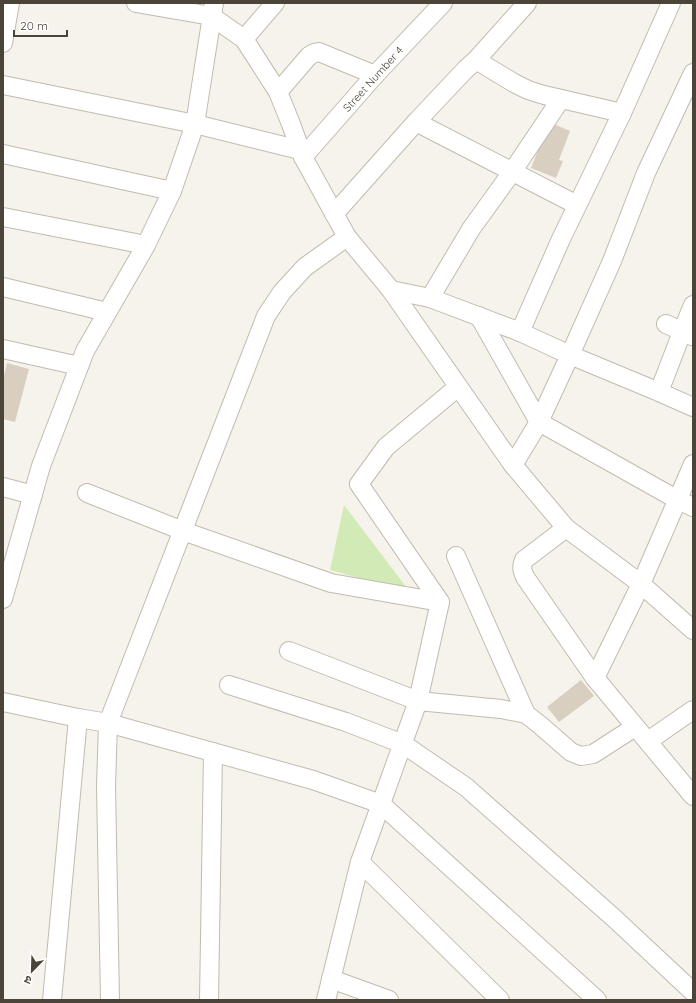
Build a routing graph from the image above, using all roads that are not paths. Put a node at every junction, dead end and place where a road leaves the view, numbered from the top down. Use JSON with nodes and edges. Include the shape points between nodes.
{"nodes":[{"id":1,"x":10,"y":3,"type":"edge"},
{"id":2,"x":136,"y":3,"type":"edge"},
{"id":3,"x":275,"y":3,"type":"edge"},
{"id":4,"x":443,"y":3,"type":"edge"},
{"id":5,"x":527,"y":3,"type":"edge"},
{"id":6,"x":671,"y":3,"type":"edge"},
{"id":7,"x":212,"y":10,"type":"edge"},
{"id":8,"x":244,"y":39,"type":"junction"},
{"id":9,"x":3,"y":43,"type":"edge"},
{"id":10,"x":476,"y":60,"type":"junction"},
{"id":11,"x":693,"y":73,"type":"edge"},
{"id":12,"x":375,"y":75,"type":"junction"},
{"id":13,"x":3,"y":85,"type":"edge"},
{"id":14,"x":278,"y":92,"type":"junction"},
{"id":15,"x":561,"y":99,"type":"junction"},
{"id":16,"x":622,"y":113,"type":"junction"},
{"id":17,"x":416,"y":122,"type":"junction"},
{"id":18,"x":195,"y":124,"type":"junction"},
{"id":19,"x":302,"y":153,"type":"junction"},
{"id":20,"x":3,"y":154,"type":"edge"},
{"id":21,"x":512,"y":172,"type":"junction"},
{"id":22,"x":172,"y":191,"type":"junction"},
{"id":23,"x":577,"y":205,"type":"junction"},
{"id":24,"x":334,"y":214,"type":"junction"},
{"id":25,"x":3,"y":216,"type":"edge"},
{"id":26,"x":347,"y":237,"type":"junction"},
{"id":27,"x":146,"y":245,"type":"junction"},
{"id":28,"x":3,"y":287,"type":"edge"},
{"id":29,"x":391,"y":290,"type":"junction"},
{"id":30,"x":430,"y":298,"type":"junction"},
{"id":31,"x":693,"y":305,"type":"edge"},
{"id":32,"x":107,"y":312,"type":"junction"},
{"id":33,"x":479,"y":316,"type":"junction"},
{"id":34,"x":680,"y":331,"type":"edge"},
{"id":35,"x":520,"y":332,"type":"junction"},
{"id":36,"x":3,"y":349,"type":"edge"},
{"id":37,"x":570,"y":355,"type":"junction"},
{"id":38,"x":79,"y":366,"type":"junction"},
{"id":39,"x":458,"y":387,"type":"junction"},
{"id":40,"x":659,"y":392,"type":"junction"},
{"id":41,"x":693,"y":407,"type":"edge"},
{"id":42,"x":538,"y":422,"type":"junction"},
{"id":43,"x":693,"y":464,"type":"edge"},
{"id":44,"x":512,"y":465,"type":"junction"},
{"id":45,"x":3,"y":487,"type":"edge"},
{"id":46,"x":87,"y":493,"type":"dead end"},
{"id":47,"x":33,"y":495,"type":"junction"},
{"id":48,"x":685,"y":503,"type":"edge"},
{"id":49,"x":566,"y":528,"type":"junction"},
{"id":50,"x":183,"y":531,"type":"junction"},
{"id":51,"x":456,"y":556,"type":"dead end"},
{"id":52,"x":641,"y":584,"type":"junction"},
{"id":53,"x":3,"y":599,"type":"edge"},
{"id":54,"x":440,"y":602,"type":"junction"},
{"id":55,"x":693,"y":630,"type":"edge"},
{"id":56,"x":289,"y":651,"type":"dead end"},
{"id":57,"x":595,"y":678,"type":"junction"},
{"id":58,"x":229,"y":685,"type":"dead end"},
{"id":59,"x":418,"y":701,"type":"junction"},
{"id":60,"x":3,"y":702,"type":"edge"},
{"id":61,"x":693,"y":710,"type":"edge"},
{"id":62,"x":526,"y":714,"type":"junction"},
{"id":63,"x":78,"y":718,"type":"junction"},
{"id":64,"x":108,"y":723,"type":"junction"},
{"id":65,"x":635,"y":727,"type":"junction"},
{"id":66,"x":648,"y":741,"type":"junction"},
{"id":67,"x":403,"y":744,"type":"junction"},
{"id":68,"x":213,"y":752,"type":"junction"},
{"id":69,"x":693,"y":796,"type":"edge"},
{"id":70,"x":381,"y":804,"type":"junction"},
{"id":71,"x":360,"y":862,"type":"junction"},
{"id":72,"x":331,"y":979,"type":"junction"},
{"id":73,"x":693,"y":992,"type":"edge"},
{"id":74,"x":52,"y":1000,"type":"edge"},
{"id":75,"x":110,"y":1000,"type":"edge"},
{"id":76,"x":209,"y":1000,"type":"edge"},
{"id":77,"x":326,"y":1000,"type":"edge"},
{"id":78,"x":390,"y":1000,"type":"edge"},
{"id":79,"x":500,"y":1000,"type":"edge"},
{"id":80,"x":597,"y":1000,"type":"edge"}],
"edges":[{"from":1,"to":9,"type":"street"},
{"from":2,"to":7,"type":"street"},
{"from":3,"to":8,"type":"street"},
{"from":4,"to":12,"type":"street","name":"Street Number 4"},
{"from":5,"to":10,"type":"street"},
{"from":6,"to":16,"type":"street"},
{"from":7,"to":8,"type":"street"},
{"from":7,"to":18,"type":"street"},
{"from":8,"to":14,"type":"street"},
{"from":10,"to":15,"type":"street","via":[[528,90]]},
{"from":10,"to":17,"type":"street"},
{"from":11,"to":37,"type":"street","via":[[646,173],[612,261]]},
{"from":12,"to":14,"type":"street","via":[[319,52],[309,56]]},
{"from":12,"to":19,"type":"street","name":"Street Number 4"},
{"from":13,"to":18,"type":"street"},
{"from":14,"to":19,"type":"street"},
{"from":15,"to":16,"type":"street"},
{"from":15,"to":21,"type":"street"},
{"from":16,"to":23,"type":"street"},
{"from":17,"to":21,"type":"street"},
{"from":17,"to":24,"type":"street"},
{"from":18,"to":19,"type":"street"},
{"from":18,"to":22,"type":"street"},
{"from":19,"to":24,"type":"street"},
{"from":20,"to":22,"type":"street"},
{"from":21,"to":23,"type":"street"},
{"from":21,"to":30,"type":"street","via":[[472,229]]},
{"from":22,"to":27,"type":"street"},
{"from":23,"to":35,"type":"street"},
{"from":24,"to":26,"type":"street"},
{"from":25,"to":27,"type":"street"},
{"from":26,"to":29,"type":"street"},
{"from":26,"to":50,"type":"street","via":[[305,267],[282,292],[266,316]]},
{"from":27,"to":32,"type":"street"},
{"from":28,"to":32,"type":"street"},
{"from":29,"to":30,"type":"street"},
{"from":29,"to":39,"type":"street"},
{"from":30,"to":33,"type":"street"},
{"from":31,"to":34,"type":"street"},
{"from":32,"to":38,"type":"street"},
{"from":33,"to":35,"type":"street"},
{"from":33,"to":42,"type":"street"},
{"from":34,"to":40,"type":"street"},
{"from":35,"to":37,"type":"street"},
{"from":36,"to":38,"type":"street"},
{"from":37,"to":40,"type":"street"},
{"from":37,"to":42,"type":"street"},
{"from":38,"to":47,"type":"street","via":[[41,466]]},
{"from":39,"to":44,"type":"street"},
{"from":39,"to":54,"type":"street","via":[[386,448],[359,484]]},
{"from":40,"to":41,"type":"street"},
{"from":42,"to":44,"type":"street"},
{"from":42,"to":48,"type":"street"},
{"from":43,"to":48,"type":"street"},
{"from":44,"to":49,"type":"street"},
{"from":45,"to":47,"type":"street"},
{"from":46,"to":50,"type":"street"},
{"from":47,"to":53,"type":"street"},
{"from":48,"to":52,"type":"street"},
{"from":49,"to":52,"type":"street"},
{"from":49,"to":57,"type":"street","via":[[524,560],[522,571]]},
{"from":50,"to":54,"type":"street","via":[[331,583]]},
{"from":50,"to":64,"type":"street"},
{"from":51,"to":62,"type":"street"},
{"from":52,"to":55,"type":"street"},
{"from":52,"to":57,"type":"street"},
{"from":54,"to":59,"type":"street"},
{"from":56,"to":59,"type":"street"},
{"from":57,"to":65,"type":"street"},
{"from":58,"to":67,"type":"street","via":[[346,722]]},
{"from":59,"to":62,"type":"street"},
{"from":59,"to":67,"type":"street"},
{"from":60,"to":63,"type":"street"},
{"from":61,"to":66,"type":"street"},
{"from":62,"to":65,"type":"street","via":[[571,752],[581,756],[593,754]]},
{"from":63,"to":64,"type":"street"},
{"from":63,"to":74,"type":"street"},
{"from":64,"to":68,"type":"street"},
{"from":64,"to":75,"type":"street","via":[[106,786]]},
{"from":65,"to":66,"type":"street"},
{"from":66,"to":69,"type":"street"},
{"from":67,"to":70,"type":"street"},
{"from":67,"to":73,"type":"street","via":[[466,787]]},
{"from":68,"to":70,"type":"street","via":[[313,780]]},
{"from":68,"to":76,"type":"street"},
{"from":70,"to":71,"type":"street"},
{"from":70,"to":80,"type":"street"},
{"from":71,"to":72,"type":"street"},
{"from":71,"to":79,"type":"street"},
{"from":72,"to":77,"type":"street"},
{"from":72,"to":78,"type":"street"}]}
